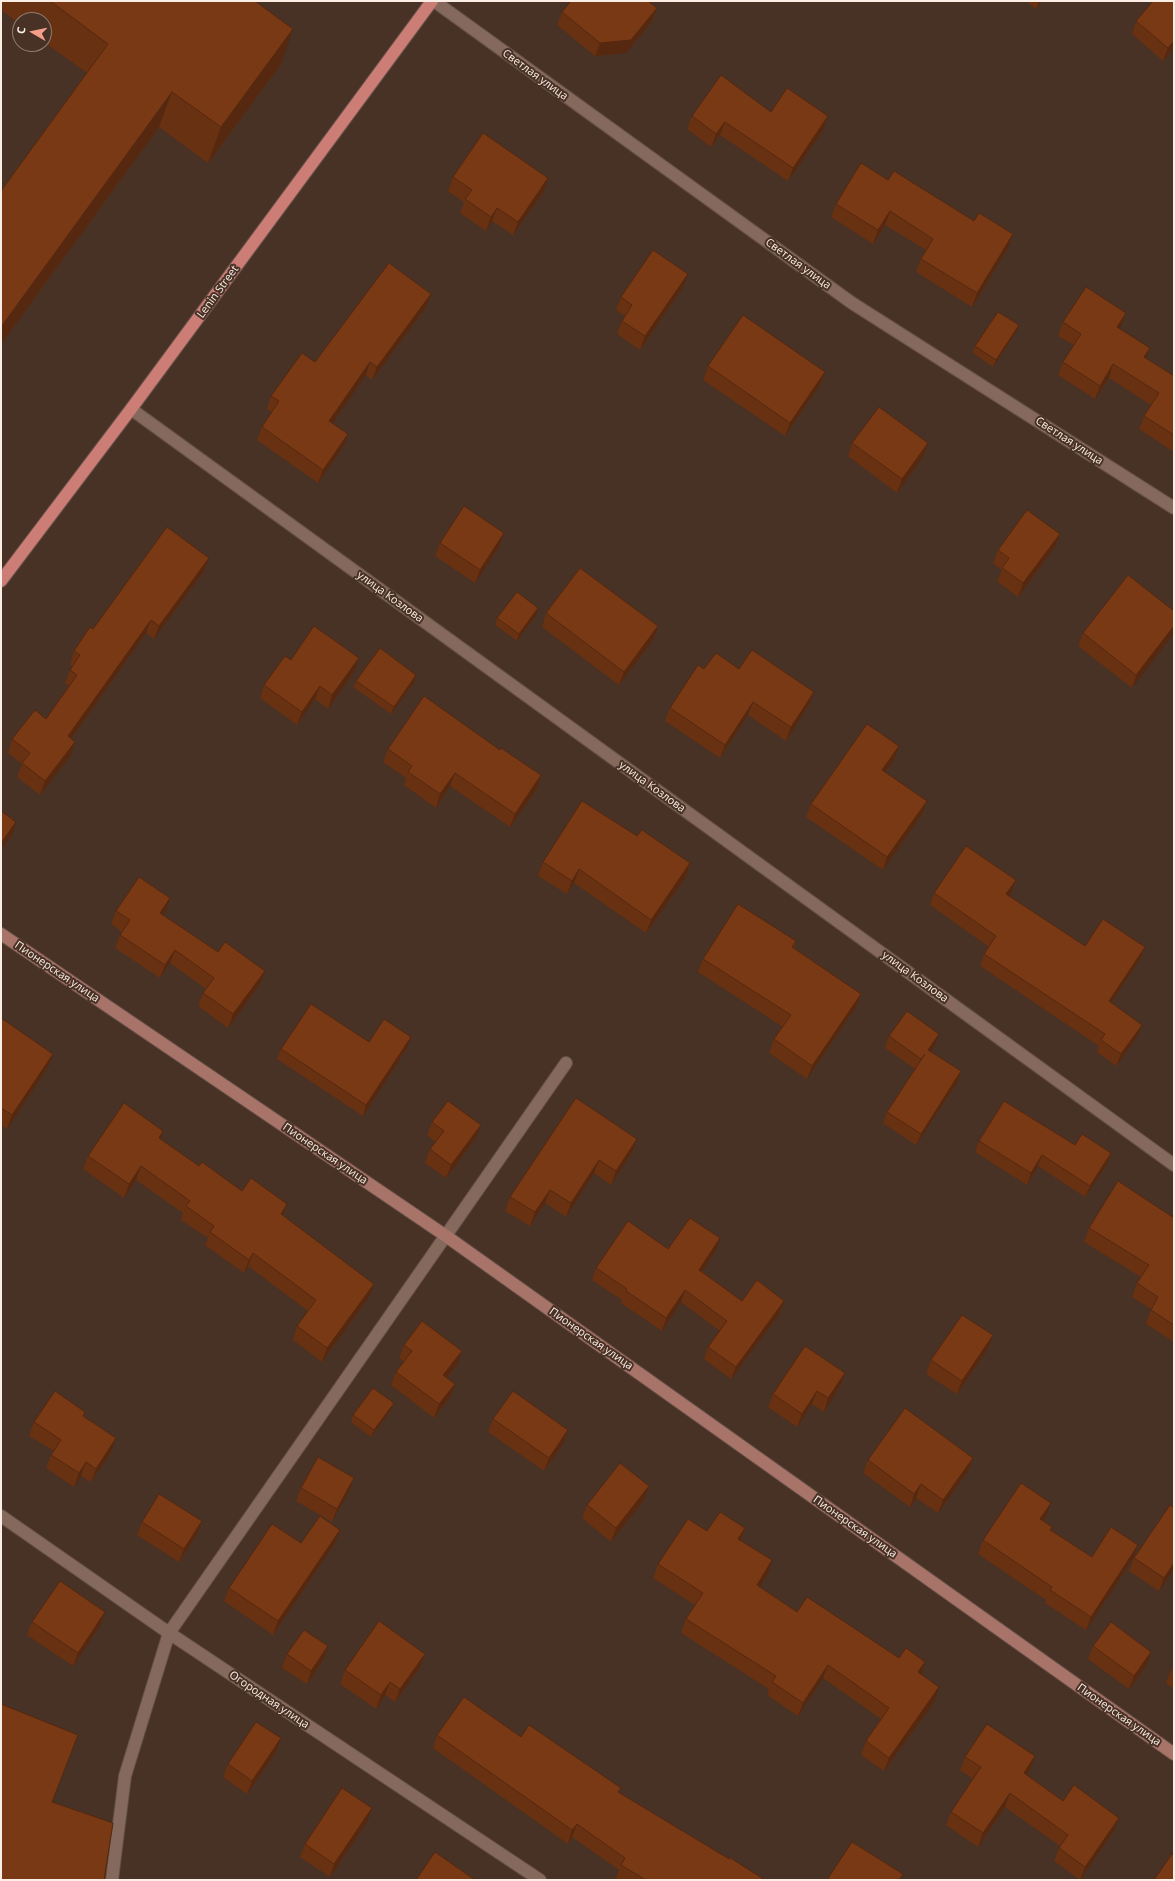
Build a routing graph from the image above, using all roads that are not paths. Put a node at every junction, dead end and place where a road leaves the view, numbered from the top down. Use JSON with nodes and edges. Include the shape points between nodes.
{"nodes":[{"id":1,"x":433,"y":1,"type":"edge"},
{"id":2,"x":131,"y":409,"type":"junction"},
{"id":3,"x":1174,"y":508,"type":"edge"},
{"id":4,"x":1,"y":581,"type":"edge"},
{"id":5,"x":1,"y":934,"type":"edge"},
{"id":6,"x":566,"y":1063,"type":"dead end"},
{"id":7,"x":1174,"y":1165,"type":"edge"},
{"id":8,"x":446,"y":1236,"type":"junction"},
{"id":9,"x":1,"y":1516,"type":"edge"},
{"id":10,"x":169,"y":1632,"type":"junction"},
{"id":11,"x":1174,"y":1754,"type":"edge"},
{"id":12,"x":112,"y":1880,"type":"edge"},
{"id":13,"x":540,"y":1880,"type":"edge"}],
"edges":[{"from":1,"to":2,"type":"main road","name":"Lenin Street"},
{"from":1,"to":3,"type":"street","name":"Светлая улица","via":[[852,303]]},
{"from":2,"to":4,"type":"main road","name":"Lenin Street"},
{"from":2,"to":7,"type":"street","name":"улица Козлова"},
{"from":5,"to":8,"type":"street","name":"Пионерская улица"},
{"from":6,"to":8,"type":"street"},
{"from":8,"to":10,"type":"street"},
{"from":8,"to":11,"type":"street","name":"Пионерская улица"},
{"from":9,"to":10,"type":"street","name":"Огородная улица"},
{"from":10,"to":12,"type":"street","via":[[126,1776]]},
{"from":10,"to":13,"type":"street","name":"Огородная улица"}]}
